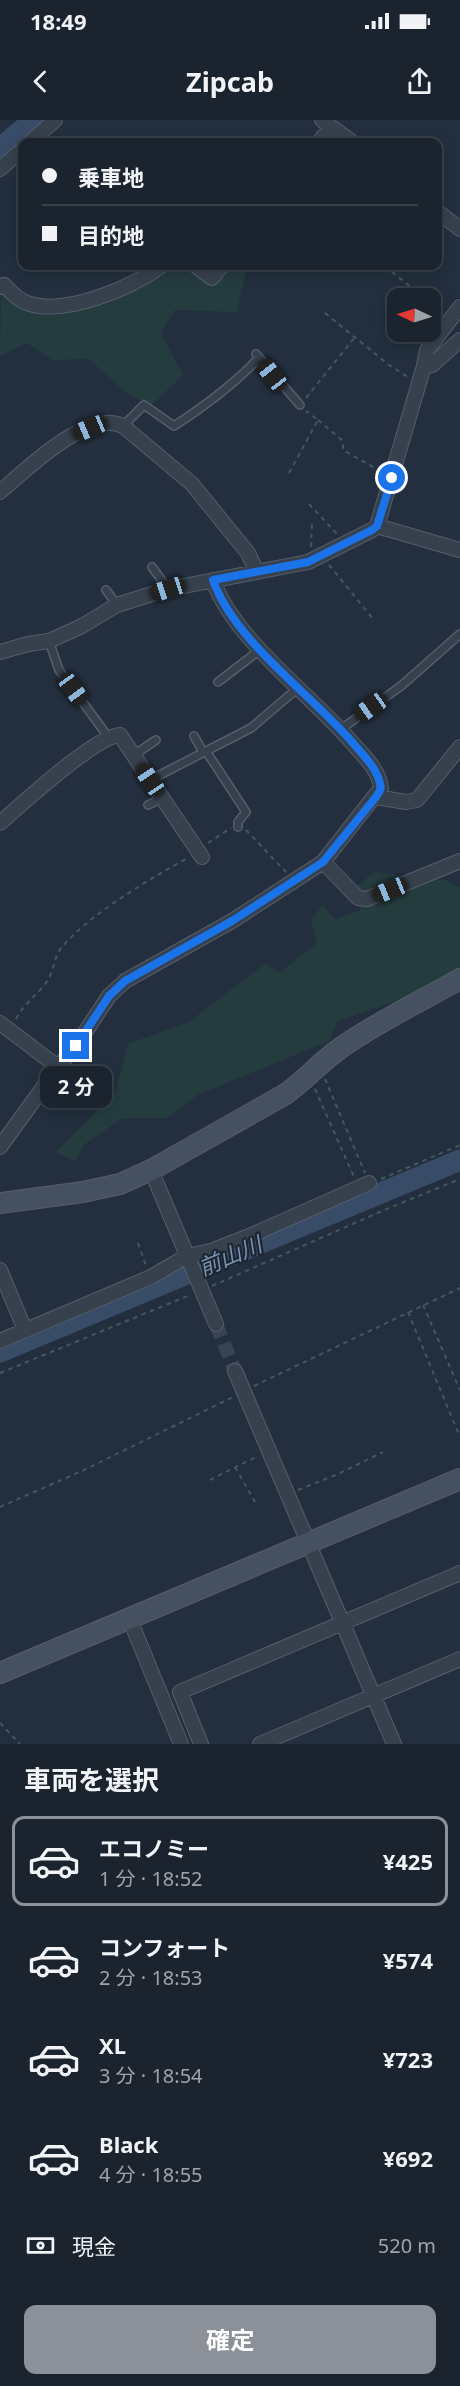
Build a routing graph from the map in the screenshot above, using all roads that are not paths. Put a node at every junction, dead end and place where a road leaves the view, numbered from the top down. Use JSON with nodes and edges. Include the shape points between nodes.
{"nodes":[{"id":1,"x":55,"y":120,"type":"edge"},
{"id":2,"x":327,"y":123,"type":"edge"},
{"id":3,"x":39,"y":138,"type":"edge"},
{"id":4,"x":321,"y":138,"type":"edge"},
{"id":5,"x":347,"y":138,"type":"edge"},
{"id":6,"x":18,"y":153,"type":"edge"},
{"id":7,"x":0,"y":169,"type":"edge"},
{"id":8,"x":442,"y":215,"type":"edge"},
{"id":9,"x":460,"y":229,"type":"edge"},
{"id":10,"x":155,"y":270,"type":"edge"},
{"id":11,"x":201,"y":270,"type":"edge"},
{"id":12,"x":219,"y":270,"type":"edge"},
{"id":13,"x":0,"y":287,"type":"edge"},
{"id":14,"x":460,"y":308,"type":"edge"},
{"id":15,"x":460,"y":340,"type":"edge"},
{"id":16,"x":424,"y":366,"type":"junction"},
{"id":17,"x":300,"y":405,"type":"road end"},
{"id":18,"x":123,"y":426,"type":"junction"},
{"id":19,"x":0,"y":492,"type":"edge"},
{"id":20,"x":377,"y":526,"type":"junction"},
{"id":21,"x":460,"y":550,"type":"edge"},
{"id":22,"x":152,"y":567,"type":"dead end"},
{"id":23,"x":257,"y":573,"type":"junction"},
{"id":24,"x":213,"y":580,"type":"junction"},
{"id":25,"x":168,"y":589,"type":"junction"},
{"id":26,"x":106,"y":590,"type":"dead end"},
{"id":27,"x":117,"y":605,"type":"junction"},
{"id":28,"x":460,"y":634,"type":"edge"},
{"id":29,"x":49,"y":641,"type":"junction"},
{"id":30,"x":261,"y":650,"type":"junction"},
{"id":31,"x":0,"y":652,"type":"edge"},
{"id":32,"x":218,"y":682,"type":"dead end"},
{"id":33,"x":299,"y":687,"type":"junction"},
{"id":34,"x":341,"y":729,"type":"junction"},
{"id":35,"x":194,"y":736,"type":"dead end"},
{"id":36,"x":109,"y":738,"type":"junction"},
{"id":37,"x":156,"y":740,"type":"dead end"},
{"id":38,"x":460,"y":747,"type":"edge"},
{"id":39,"x":205,"y":751,"type":"junction"},
{"id":40,"x":134,"y":755,"type":"junction"},
{"id":41,"x":150,"y":780,"type":"junction"},
{"id":42,"x":376,"y":797,"type":"junction"},
{"id":43,"x":163,"y":798,"type":"junction"},
{"id":44,"x":147,"y":805,"type":"dead end"},
{"id":45,"x":0,"y":822,"type":"edge"},
{"id":46,"x":238,"y":826,"type":"road end"},
{"id":47,"x":201,"y":854,"type":"road end"},
{"id":48,"x":460,"y":861,"type":"edge"},
{"id":49,"x":323,"y":862,"type":"junction"},
{"id":50,"x":460,"y":979,"type":"edge"},
{"id":51,"x":5,"y":1027,"type":"edge"},
{"id":52,"x":58,"y":1066,"type":"junction"},
{"id":53,"x":0,"y":1147,"type":"edge"},
{"id":54,"x":151,"y":1170,"type":"junction"},
{"id":55,"x":364,"y":1186,"type":"road end"},
{"id":56,"x":0,"y":1203,"type":"edge"},
{"id":57,"x":189,"y":1260,"type":"junction"},
{"id":58,"x":0,"y":1270,"type":"edge"},
{"id":59,"x":216,"y":1324,"type":"tunnel mouth"},
{"id":60,"x":25,"y":1330,"type":"junction"},
{"id":61,"x":0,"y":1341,"type":"edge"},
{"id":62,"x":235,"y":1371,"type":"tunnel mouth"},
{"id":63,"x":460,"y":1479,"type":"edge"},
{"id":64,"x":309,"y":1544,"type":"junction"},
{"id":65,"x":460,"y":1573,"type":"edge"},
{"id":66,"x":130,"y":1620,"type":"junction"},
{"id":67,"x":342,"y":1623,"type":"junction"},
{"id":68,"x":460,"y":1659,"type":"edge"},
{"id":69,"x":0,"y":1673,"type":"edge"},
{"id":70,"x":374,"y":1696,"type":"junction"},
{"id":71,"x":181,"y":1744,"type":"edge"},
{"id":72,"x":201,"y":1744,"type":"edge"},
{"id":73,"x":260,"y":1744,"type":"edge"},
{"id":74,"x":394,"y":1744,"type":"edge"}],
"edges":[{"from":1,"to":3,"type":"street"},
{"from":2,"to":4,"type":"street"},
{"from":2,"to":5,"type":"street"},
{"from":6,"to":7,"type":"street"},
{"from":8,"to":9,"type":"street"},
{"from":10,"to":13,"type":"street","via":[[111,293],[71,304],[32,305],[14,296],[4,285]]},
{"from":11,"to":12,"type":"street","via":[[212,278]]},
{"from":14,"to":16,"type":"street","via":[[427,350]]},
{"from":15,"to":16,"type":"street","via":[[432,365]]},
{"from":16,"to":20,"type":"street"},
{"from":17,"to":18,"type":"lane","via":[[257,356],[236,382],[174,426],[144,405]]},
{"from":18,"to":19,"type":"street","via":[[108,422],[62,440]]},
{"from":18,"to":23,"type":"street","via":[[192,484],[248,553]]},
{"from":20,"to":21,"type":"street"},
{"from":20,"to":23,"type":"street","via":[[317,559]]},
{"from":22,"to":25,"type":"lane"},
{"from":23,"to":24,"type":"street"},
{"from":24,"to":25,"type":"street"},
{"from":24,"to":30,"type":"street","via":[[233,616]]},
{"from":25,"to":27,"type":"street"},
{"from":26,"to":27,"type":"lane"},
{"from":27,"to":29,"type":"street"},
{"from":28,"to":34,"type":"lane","via":[[401,686]]},
{"from":29,"to":31,"type":"street"},
{"from":29,"to":36,"type":"lane","via":[[59,670]]},
{"from":30,"to":32,"type":"lane"},
{"from":30,"to":33,"type":"street"},
{"from":33,"to":34,"type":"street"},
{"from":33,"to":39,"type":"lane","via":[[251,728]]},
{"from":34,"to":42,"type":"street","via":[[375,771],[381,788]]},
{"from":35,"to":39,"type":"lane"},
{"from":36,"to":40,"type":"street","via":[[120,735]]},
{"from":36,"to":45,"type":"street"},
{"from":37,"to":40,"type":"lane"},
{"from":38,"to":42,"type":"street","via":[[417,800]]},
{"from":39,"to":41,"type":"lane"},
{"from":39,"to":46,"type":"lane","via":[[246,812]]},
{"from":40,"to":41,"type":"street"},
{"from":41,"to":43,"type":"street"},
{"from":42,"to":49,"type":"street"},
{"from":43,"to":44,"type":"lane"},
{"from":43,"to":47,"type":"street"},
{"from":48,"to":49,"type":"street","via":[[367,898],[358,898]]},
{"from":49,"to":52,"type":"street","via":[[232,921],[125,981],[109,996]]},
{"from":50,"to":54,"type":"street","via":[[352,1040],[275,1101]]},
{"from":51,"to":52,"type":"street"},
{"from":52,"to":53,"type":"street"},
{"from":54,"to":56,"type":"street","via":[[101,1190]]},
{"from":54,"to":57,"type":"street"},
{"from":55,"to":57,"type":"street"},
{"from":57,"to":59,"type":"street"},
{"from":57,"to":60,"type":"street"},
{"from":58,"to":60,"type":"street"},
{"from":60,"to":61,"type":"street"},
{"from":62,"to":64,"type":"street"},
{"from":63,"to":64,"type":"street"},
{"from":64,"to":66,"type":"street"},
{"from":64,"to":67,"type":"street"},
{"from":65,"to":67,"type":"street"},
{"from":66,"to":69,"type":"street"},
{"from":66,"to":71,"type":"street"},
{"from":67,"to":70,"type":"street"},
{"from":67,"to":72,"type":"street","via":[[180,1692]]},
{"from":68,"to":70,"type":"street"},
{"from":70,"to":73,"type":"street"},
{"from":70,"to":74,"type":"street"}]}
